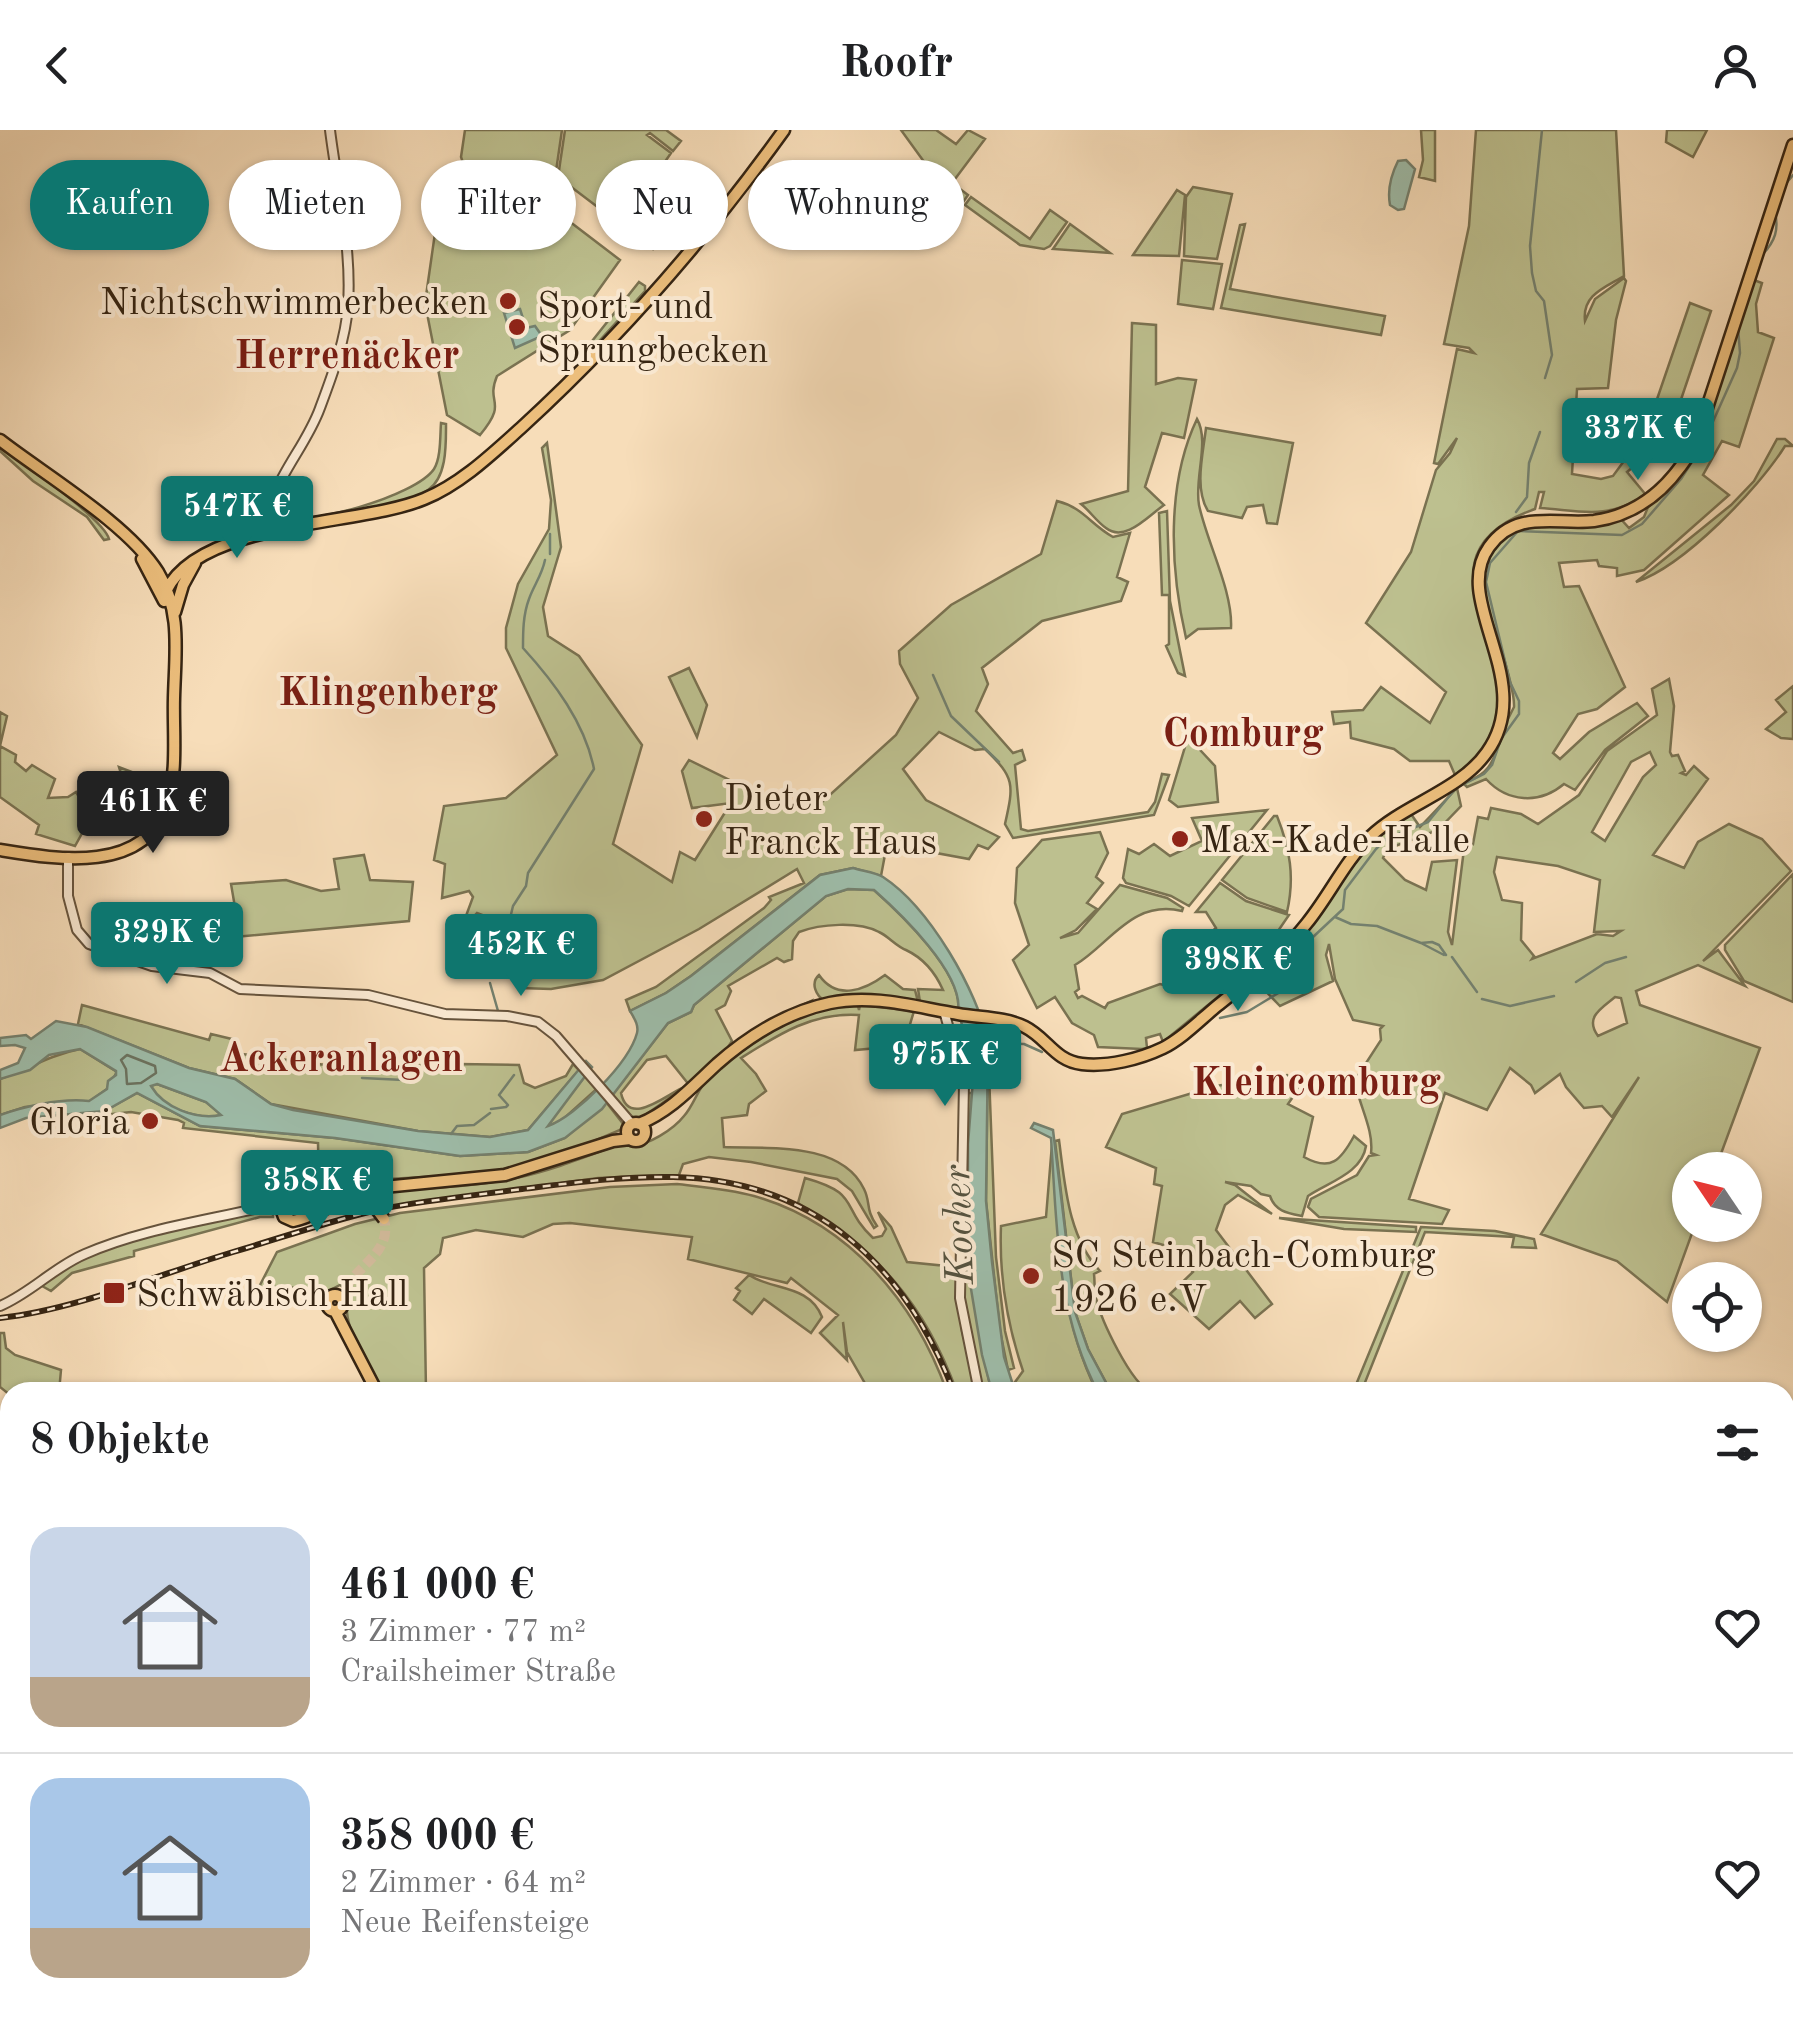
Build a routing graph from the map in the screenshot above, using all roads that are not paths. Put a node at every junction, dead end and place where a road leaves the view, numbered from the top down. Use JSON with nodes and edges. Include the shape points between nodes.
{"nodes":[{"id":1,"x":330,"y":130,"type":"edge"},
{"id":2,"x":784,"y":130,"type":"edge"},
{"id":3,"x":1793,"y":144,"type":"edge"},
{"id":4,"x":0,"y":440,"type":"edge"},
{"id":5,"x":266,"y":533,"type":"junction"},
{"id":6,"x":127,"y":538,"type":"junction"},
{"id":7,"x":196,"y":561,"type":"junction"},
{"id":8,"x":156,"y":568,"type":"junction"},
{"id":9,"x":179,"y":572,"type":"junction"},
{"id":10,"x":183,"y":585,"type":"junction"},
{"id":11,"x":165,"y":594,"type":"junction"},
{"id":12,"x":175,"y":613,"type":"junction"},
{"id":13,"x":175,"y":664,"type":"junction"},
{"id":14,"x":0,"y":846,"type":"edge"},
{"id":15,"x":68,"y":857,"type":"junction"},
{"id":16,"x":950,"y":1012,"type":"junction"},
{"id":17,"x":633,"y":1127,"type":"junction"},
{"id":18,"x":278,"y":1202,"type":"junction"},
{"id":19,"x":384,"y":1218,"type":"dead end"},
{"id":20,"x":341,"y":1298,"type":"dead end"},
{"id":21,"x":0,"y":1306,"type":"edge"},
{"id":22,"x":371,"y":1382,"type":"edge"},
{"id":23,"x":978,"y":1382,"type":"edge"}],
"edges":[{"from":1,"to":5,"type":"street","via":[[348,308],[329,384],[281,478]]},
{"from":2,"to":5,"type":"main road","via":[[708,230],[616,333],[462,477],[392,510]]},
{"from":3,"to":16,"type":"main road","via":[[1697,440],[1671,479],[1643,503],[1595,521],[1521,522],[1488,548],[1478,588],[1504,695],[1490,749],[1372,835],[1289,945],[1158,1050],[1088,1064],[1058,1056],[1026,1027]]},
{"from":4,"to":6,"type":"main road"},
{"from":5,"to":7,"type":"main road","via":[[226,543]]},
{"from":6,"to":8,"type":"main road"},
{"from":6,"to":11,"type":"main road"},
{"from":7,"to":9,"type":"main road"},
{"from":7,"to":10,"type":"main road"},
{"from":8,"to":9,"type":"main road"},
{"from":8,"to":11,"type":"main road"},
{"from":9,"to":11,"type":"main road"},
{"from":10,"to":11,"type":"main road"},
{"from":10,"to":12,"type":"main road"},
{"from":11,"to":12,"type":"main road"},
{"from":11,"to":13,"type":"main road"},
{"from":12,"to":13,"type":"main road"},
{"from":13,"to":15,"type":"main road","via":[[173,769],[162,818],[122,852]]},
{"from":14,"to":15,"type":"main road"},
{"from":15,"to":17,"type":"street","via":[[68,896],[78,930],[90,944],[138,962],[203,972],[240,989],[368,995],[436,1013],[512,1016],[545,1026]]},
{"from":16,"to":17,"type":"main road","via":[[860,999],[805,1009],[768,1026],[656,1117]]},
{"from":16,"to":23,"type":"street","via":[[964,1084],[960,1298]]},
{"from":17,"to":18,"type":"main road","via":[[613,1140],[505,1175]]},
{"from":18,"to":19,"type":"main road","bridge":true,"via":[[293,1221],[343,1200],[364,1200]]},
{"from":18,"to":21,"type":"street","via":[[128,1238],[66,1262]]},
{"from":20,"to":22,"type":"main road","via":[[343,1322]]}]}
